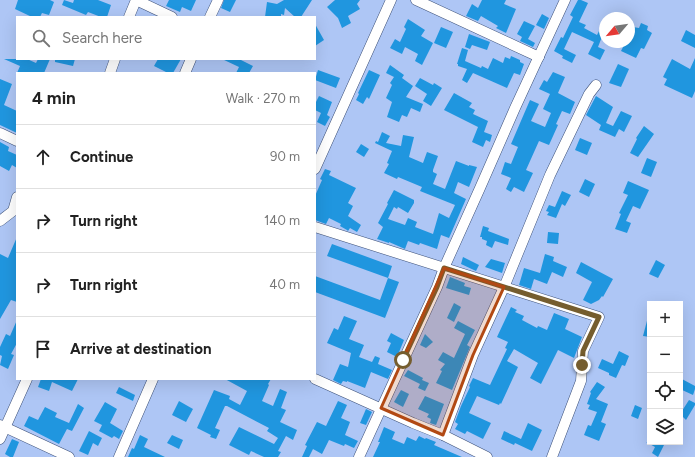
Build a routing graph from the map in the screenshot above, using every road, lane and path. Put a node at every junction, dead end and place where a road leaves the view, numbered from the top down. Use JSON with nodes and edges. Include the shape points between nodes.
{"nodes":[{"id":1,"x":136,"y":0,"type":"edge"},
{"id":2,"x":218,"y":0,"type":"edge"},
{"id":3,"x":391,"y":0,"type":"edge"},
{"id":4,"x":416,"y":0,"type":"edge"},
{"id":5,"x":565,"y":0,"type":"edge"},
{"id":6,"x":129,"y":16,"type":"edge"},
{"id":7,"x":170,"y":16,"type":"edge"},
{"id":8,"x":210,"y":16,"type":"edge"},
{"id":9,"x":539,"y":57,"type":"junction"},
{"id":10,"x":115,"y":60,"type":"edge"},
{"id":11,"x":191,"y":60,"type":"edge"},
{"id":12,"x":110,"y":72,"type":"edge"},
{"id":13,"x":185,"y":72,"type":"edge"},
{"id":14,"x":596,"y":85,"type":"dead end"},
{"id":15,"x":0,"y":133,"type":"edge"},
{"id":16,"x":16,"y":141,"type":"edge"},
{"id":17,"x":316,"y":166,"type":"edge"},
{"id":18,"x":16,"y":200,"type":"edge"},
{"id":19,"x":0,"y":221,"type":"edge"},
{"id":20,"x":316,"y":227,"type":"edge"},
{"id":21,"x":444,"y":268,"type":"junction"},
{"id":22,"x":504,"y":287,"type":"junction"},
{"id":23,"x":316,"y":379,"type":"edge"},
{"id":24,"x":26,"y":380,"type":"edge"},
{"id":25,"x":153,"y":380,"type":"edge"},
{"id":26,"x":381,"y":408,"type":"junction"},
{"id":27,"x":3,"y":426,"type":"edge"},
{"id":28,"x":443,"y":435,"type":"junction"},
{"id":29,"x":0,"y":439,"type":"edge"},
{"id":30,"x":69,"y":457,"type":"edge"},
{"id":31,"x":119,"y":457,"type":"edge"},
{"id":32,"x":359,"y":457,"type":"edge"},
{"id":33,"x":487,"y":457,"type":"edge"},
{"id":34,"x":552,"y":457,"type":"edge"}],
"edges":[{"from":1,"to":6,"type":"street"},
{"from":1,"to":7,"type":"street"},
{"from":2,"to":8,"type":"street"},
{"from":3,"to":17,"type":"street"},
{"from":4,"to":9,"type":"street"},
{"from":5,"to":9,"type":"street"},
{"from":9,"to":21,"type":"street"},
{"from":10,"to":12,"type":"street"},
{"from":11,"to":13,"type":"street"},
{"from":14,"to":22,"type":"street","via":[[589,94],[550,175]]},
{"from":15,"to":16,"type":"street"},
{"from":18,"to":19,"type":"street","via":[[13,211]]},
{"from":20,"to":21,"type":"street"},
{"from":21,"to":22,"type":"street"},
{"from":21,"to":26,"type":"street"},
{"from":22,"to":28,"type":"street","via":[[473,355]]},
{"from":22,"to":34,"type":"street","via":[[599,317],[583,351],[581,381]]},
{"from":23,"to":26,"type":"street"},
{"from":24,"to":27,"type":"street"},
{"from":25,"to":31,"type":"street"},
{"from":26,"to":28,"type":"street"},
{"from":26,"to":32,"type":"street"},
{"from":27,"to":29,"type":"street"},
{"from":27,"to":30,"type":"street"},
{"from":28,"to":33,"type":"street"}]}
